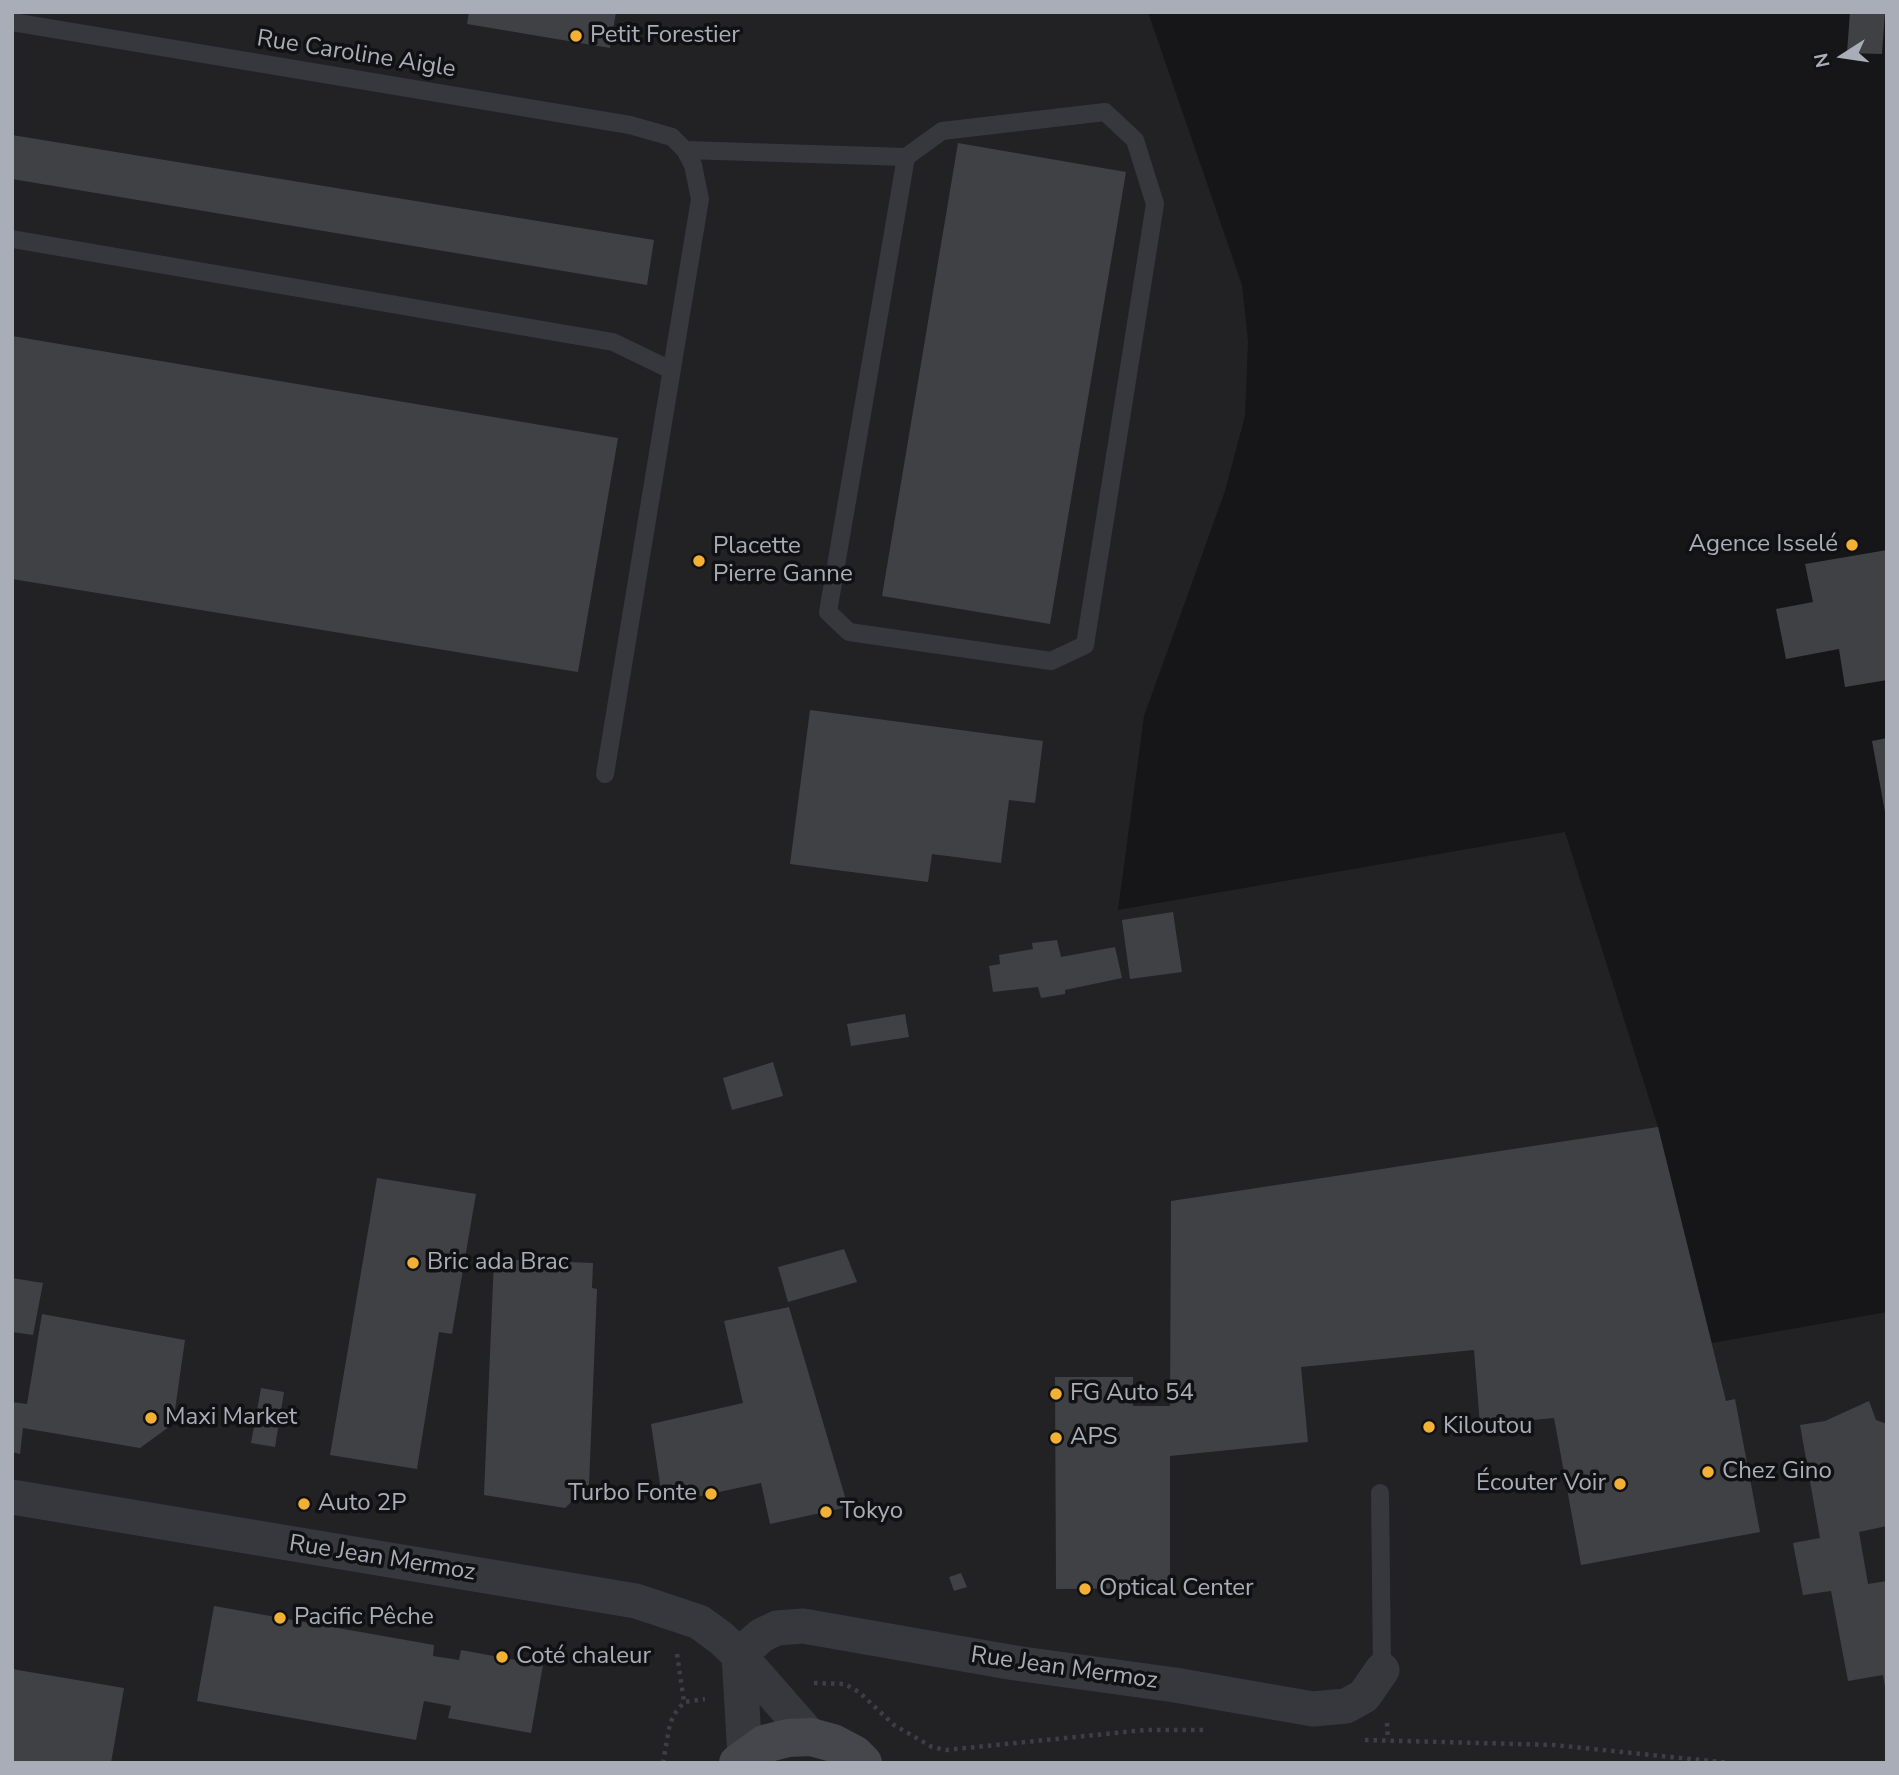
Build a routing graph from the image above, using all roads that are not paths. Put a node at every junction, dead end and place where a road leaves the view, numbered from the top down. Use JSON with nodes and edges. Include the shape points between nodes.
{"nodes":[{"id":1,"x":12,"y":22,"type":"edge"},
{"id":2,"x":685,"y":150,"type":"junction"},
{"id":3,"x":906,"y":157,"type":"junction"},
{"id":4,"x":12,"y":239,"type":"edge"},
{"id":5,"x":671,"y":370,"type":"junction"},
{"id":6,"x":604,"y":774,"type":"dead end"},
{"id":7,"x":1380,"y":1493,"type":"dead end"},
{"id":8,"x":12,"y":1497,"type":"edge"},
{"id":9,"x":739,"y":1655,"type":"junction"},
{"id":10,"x":1382,"y":1670,"type":"joint"},
{"id":11,"x":756,"y":1692,"type":"junction"},
{"id":12,"x":811,"y":1737,"type":"junction"},
{"id":13,"x":742,"y":1760,"type":"edge"},
{"id":14,"x":863,"y":1763,"type":"edge"}],
"edges":[{"from":1,"to":2,"type":"lane","name":"Rue Caroline Aigle","via":[[631,125],[673,136]]},
{"from":2,"to":3,"type":"lane"},
{"from":2,"to":5,"type":"lane","via":[[700,199]]},
{"from":3,"to":3,"type":"lane","via":[[942,131],[1105,112],[1135,140],[1155,204],[1085,645],[1051,661],[849,632],[828,612]]},
{"from":4,"to":5,"type":"lane","via":[[613,342]]},
{"from":5,"to":6,"type":"lane"},
{"from":7,"to":10,"type":"lane"},
{"from":8,"to":9,"type":"street","name":"Rue Jean Mermoz","via":[[636,1601],[699,1622]]},
{"from":9,"to":10,"type":"street","name":"Rue Jean Mermoz","via":[[777,1628],[803,1626],[1313,1709],[1346,1706],[1364,1696]]},
{"from":9,"to":11,"type":"street","name":"Rue Jean Mermoz"},
{"from":11,"to":12,"type":"street","name":"Rue Jean Mermoz"},
{"from":11,"to":13,"type":"street"},
{"from":12,"to":13,"type":"main road","via":[[764,1744]]},
{"from":12,"to":14,"type":"main road","via":[[833,1743]]}]}
